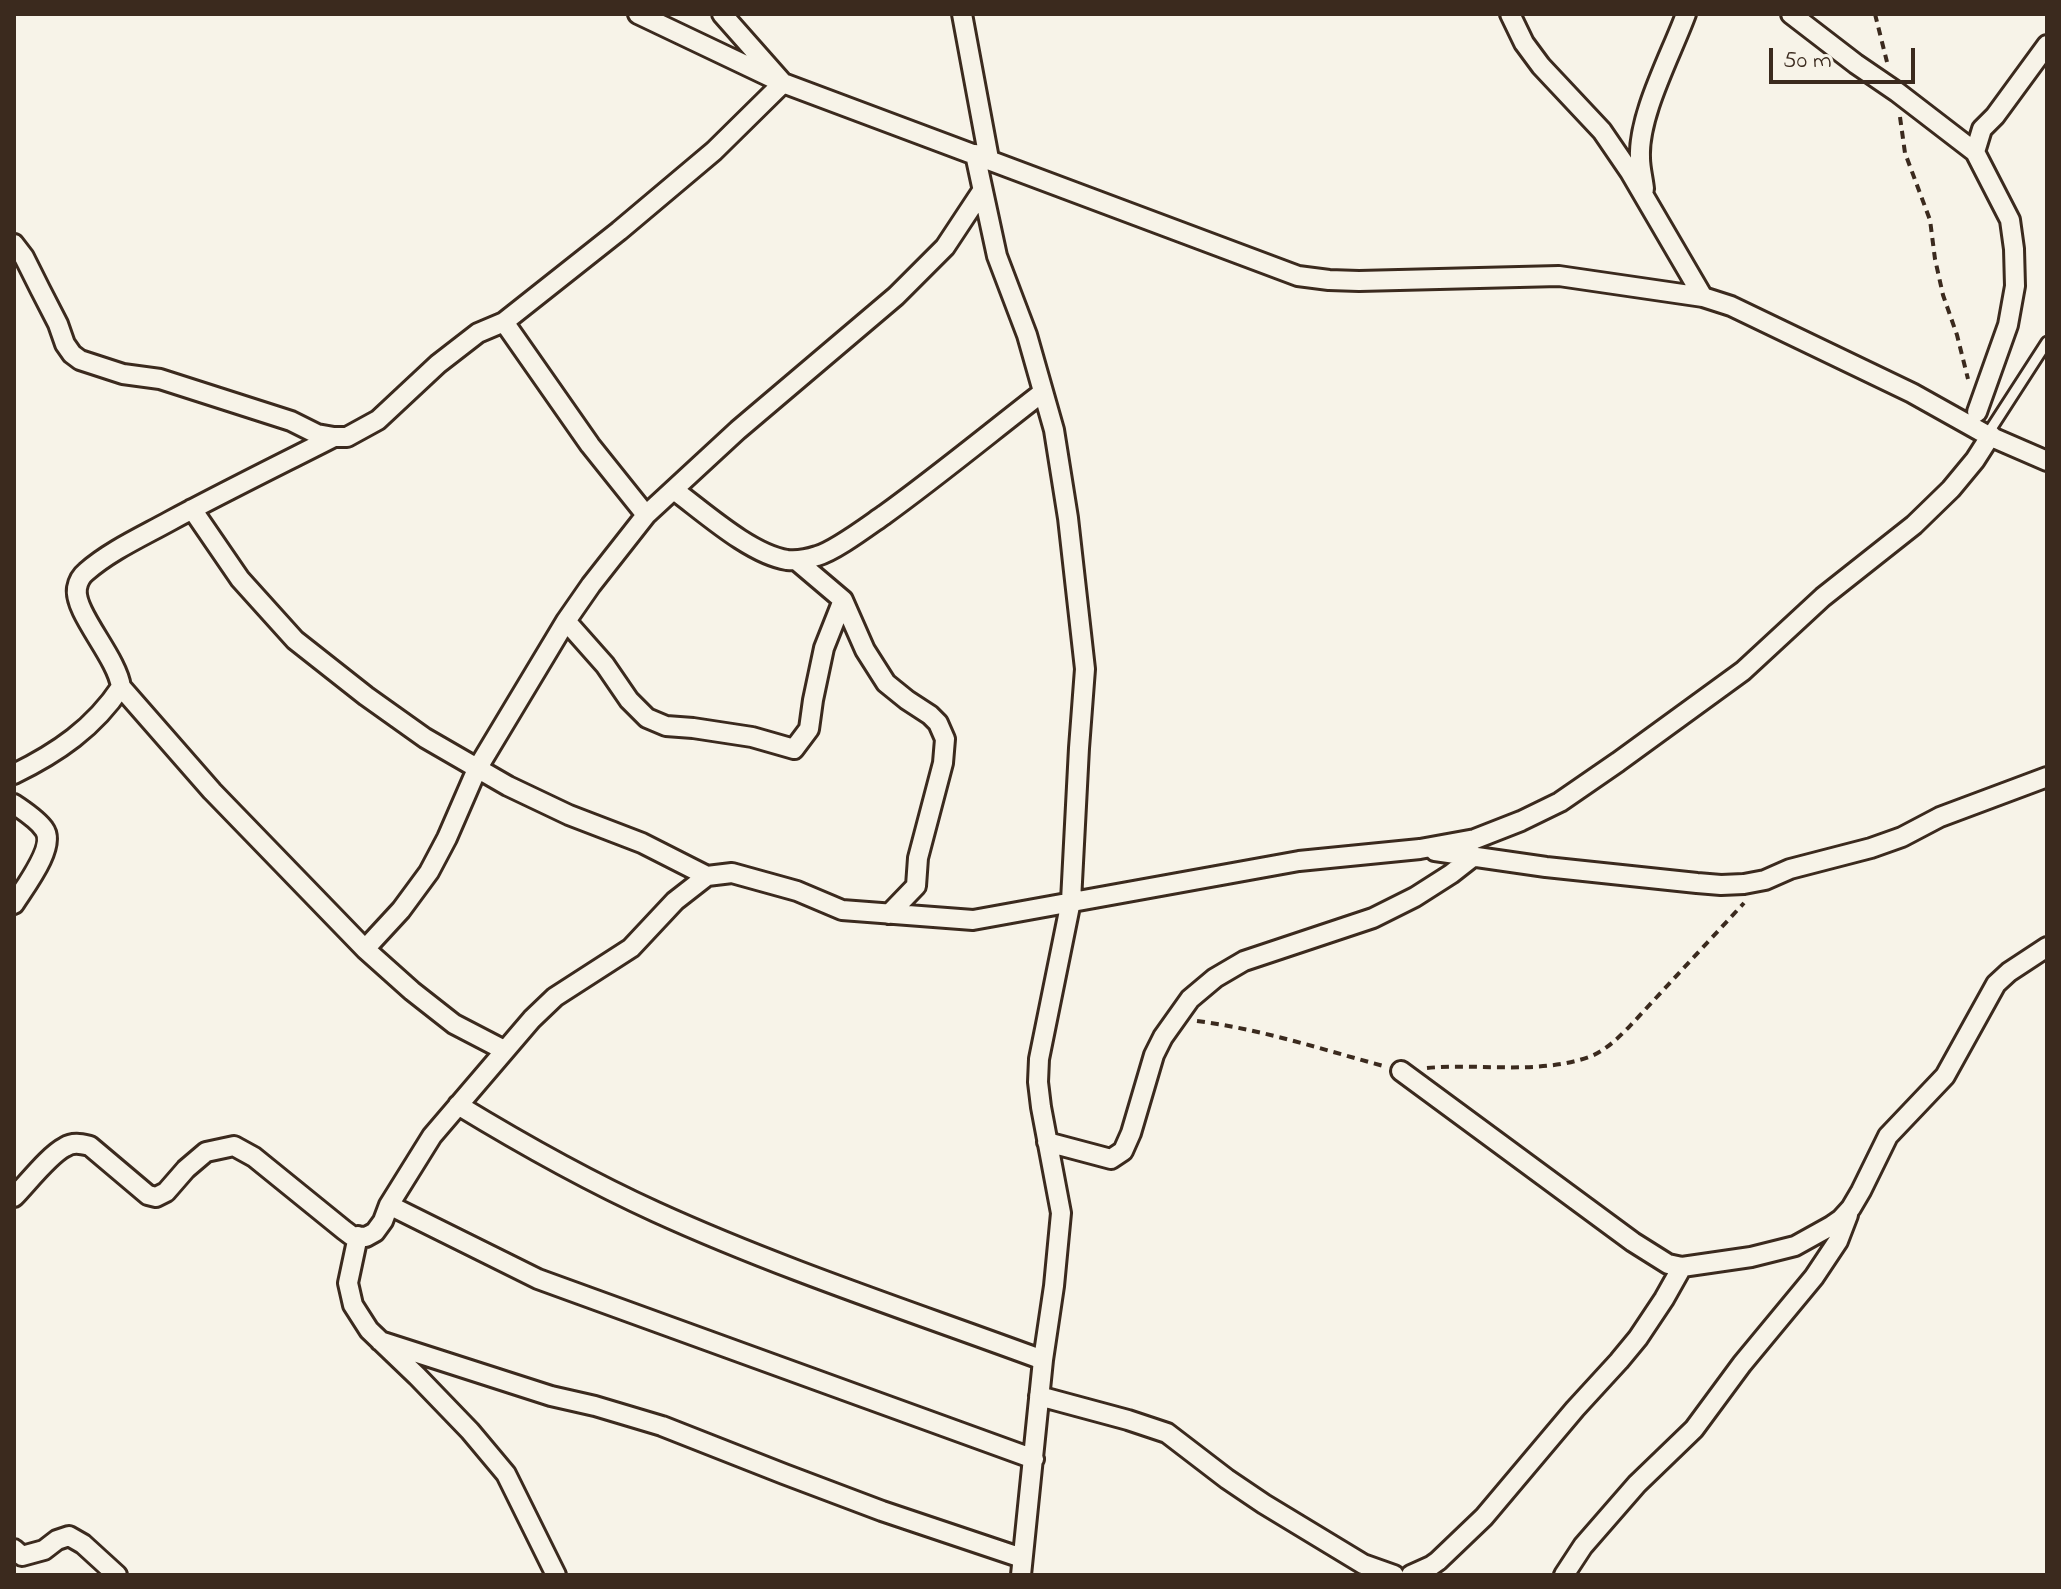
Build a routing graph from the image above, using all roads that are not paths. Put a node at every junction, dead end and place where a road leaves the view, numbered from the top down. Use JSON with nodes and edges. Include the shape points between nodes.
{"nodes":[{"id":1,"x":638,"y":14,"type":"edge"},
{"id":2,"x":722,"y":14,"type":"edge"},
{"id":3,"x":962,"y":14,"type":"edge"},
{"id":4,"x":1510,"y":14,"type":"edge"},
{"id":5,"x":1686,"y":14,"type":"edge"},
{"id":6,"x":1791,"y":14,"type":"edge"},
{"id":7,"x":2047,"y":45,"type":"edge"},
{"id":8,"x":783,"y":83,"type":"junction"},
{"id":9,"x":1975,"y":152,"type":"junction"},
{"id":10,"x":982,"y":156,"type":"junction"},
{"id":11,"x":982,"y":191,"type":"junction"},
{"id":12,"x":1646,"y":200,"type":"junction"},
{"id":13,"x":14,"y":244,"type":"edge"},
{"id":14,"x":1703,"y":297,"type":"junction"},
{"id":15,"x":504,"y":322,"type":"junction"},
{"id":16,"x":2047,"y":342,"type":"edge"},
{"id":17,"x":1043,"y":392,"type":"junction"},
{"id":18,"x":1977,"y":412,"type":"dead end"},
{"id":19,"x":1989,"y":435,"type":"junction"},
{"id":20,"x":334,"y":437,"type":"junction"},
{"id":21,"x":2047,"y":461,"type":"edge"},
{"id":22,"x":674,"y":490,"type":"junction"},
{"id":23,"x":192,"y":509,"type":"junction"},
{"id":24,"x":646,"y":515,"type":"junction"},
{"id":25,"x":797,"y":561,"type":"junction"},
{"id":26,"x":843,"y":600,"type":"junction"},
{"id":27,"x":566,"y":621,"type":"junction"},
{"id":28,"x":121,"y":687,"type":"junction"},
{"id":29,"x":477,"y":769,"type":"junction"},
{"id":30,"x":14,"y":774,"type":"edge"},
{"id":31,"x":2047,"y":777,"type":"edge"},
{"id":32,"x":14,"y":804,"type":"edge"},
{"id":33,"x":1420,"y":849,"type":"junction"},
{"id":34,"x":1474,"y":856,"type":"junction"},
{"id":35,"x":707,"y":876,"type":"junction"},
{"id":36,"x":1071,"y":901,"type":"junction"},
{"id":37,"x":14,"y":904,"type":"edge"},
{"id":38,"x":889,"y":914,"type":"junction"},
{"id":39,"x":2047,"y":947,"type":"edge"},
{"id":40,"x":365,"y":949,"type":"junction"},
{"id":41,"x":504,"y":1050,"type":"junction"},
{"id":42,"x":1401,"y":1071,"type":"road end"},
{"id":43,"x":458,"y":1105,"type":"junction"},
{"id":44,"x":1047,"y":1142,"type":"junction"},
{"id":45,"x":14,"y":1197,"type":"edge"},
{"id":46,"x":389,"y":1205,"type":"junction"},
{"id":47,"x":1851,"y":1208,"type":"junction"},
{"id":48,"x":358,"y":1236,"type":"junction"},
{"id":49,"x":1682,"y":1267,"type":"junction"},
{"id":50,"x":380,"y":1341,"type":"junction"},
{"id":51,"x":1043,"y":1360,"type":"junction"},
{"id":52,"x":1039,"y":1396,"type":"junction"},
{"id":53,"x":1034,"y":1459,"type":"junction"},
{"id":54,"x":14,"y":1549,"type":"edge"},
{"id":55,"x":1022,"y":1566,"type":"edge"},
{"id":56,"x":117,"y":1575,"type":"edge"},
{"id":57,"x":556,"y":1575,"type":"edge"},
{"id":58,"x":1394,"y":1575,"type":"edge"},
{"id":59,"x":1411,"y":1575,"type":"edge"},
{"id":60,"x":1564,"y":1575,"type":"edge"}],
"edges":[{"from":1,"to":8,"type":"street"},
{"from":2,"to":8,"type":"street"},
{"from":3,"to":10,"type":"street"},
{"from":4,"to":12,"type":"street","via":[[1524,43],[1602,131]]},
{"from":5,"to":12,"type":"street","via":[[1643,125],[1639,156]]},
{"from":6,"to":9,"type":"street"},
{"from":7,"to":9,"type":"street","via":[[1982,129]]},
{"from":8,"to":10,"type":"street"},
{"from":8,"to":15,"type":"street","via":[[714,151]]},
{"from":9,"to":18,"type":"street","via":[[2010,220],[2015,286],[2008,325]]},
{"from":10,"to":11,"type":"street"},
{"from":10,"to":14,"type":"street","via":[[1298,276],[1359,281],[1559,276]]},
{"from":11,"to":17,"type":"street","via":[[997,256]]},
{"from":11,"to":22,"type":"street","via":[[945,247],[896,296]]},
{"from":12,"to":14,"type":"street"},
{"from":13,"to":20,"type":"street","via":[[65,344],[80,360],[160,379]]},
{"from":14,"to":19,"type":"street","via":[[1801,339]]},
{"from":15,"to":20,"type":"street","via":[[478,333],[438,364],[378,420],[347,437]]},
{"from":15,"to":24,"type":"street"},
{"from":16,"to":19,"type":"lane"},
{"from":17,"to":25,"type":"street","via":[[865,528],[819,556]]},
{"from":17,"to":36,"type":"street","via":[[1068,518],[1085,669]]},
{"from":19,"to":21,"type":"street"},
{"from":19,"to":33,"type":"street","via":[[1951,489],[1914,525],[1823,597],[1743,671],[1631,753],[1560,802],[1521,821],[1475,839]]},
{"from":20,"to":23,"type":"street"},
{"from":22,"to":24,"type":"street"},
{"from":22,"to":25,"type":"street","via":[[762,552]]},
{"from":23,"to":28,"type":"street","via":[[119,548],[77,584],[76,597]]},
{"from":23,"to":29,"type":"street","via":[[240,579],[295,640],[425,738]]},
{"from":24,"to":27,"type":"street"},
{"from":25,"to":26,"type":"street"},
{"from":26,"to":27,"type":"street","via":[[824,648],[809,729],[794,749],[647,718]]},
{"from":26,"to":38,"type":"street","via":[[886,683],[938,723],[945,739],[916,886]]},
{"from":27,"to":29,"type":"street"},
{"from":28,"to":30,"type":"street","via":[[68,743]]},
{"from":28,"to":40,"type":"street","via":[[212,791]]},
{"from":29,"to":35,"type":"street"},
{"from":29,"to":40,"type":"street","via":[[429,872]]},
{"from":31,"to":34,"type":"street","via":[[1871,848],[1744,884]]},
{"from":32,"to":37,"type":"street","via":[[48,836],[42,859]]},
{"from":33,"to":34,"type":"street"},
{"from":33,"to":36,"type":"street","via":[[1299,861]]},
{"from":34,"to":44,"type":"street","via":[[1415,897],[1373,918],[1244,961],[1206,985],[1175,1018],[1154,1055],[1123,1151],[1111,1159]]},
{"from":35,"to":38,"type":"street","via":[[732,873],[842,910]]},
{"from":35,"to":41,"type":"street","via":[[631,948],[555,997]]},
{"from":36,"to":38,"type":"street","via":[[973,920]]},
{"from":36,"to":44,"type":"street","via":[[1039,1059]]},
{"from":39,"to":47,"type":"street","via":[[1996,984],[1945,1076],[1885,1140]]},
{"from":40,"to":41,"type":"street","via":[[454,1024]]},
{"from":41,"to":43,"type":"street"},
{"from":42,"to":49,"type":"street","via":[[1633,1242]]},
{"from":43,"to":46,"type":"street"},
{"from":43,"to":51,"type":"street","via":[[658,1213]]},
{"from":44,"to":51,"type":"street","via":[[1061,1213]]},
{"from":45,"to":48,"type":"street","via":[[65,1146],[90,1146],[156,1197],[206,1152],[234,1146]]},
{"from":46,"to":48,"type":"street","via":[[375,1232]]},
{"from":46,"to":53,"type":"street","via":[[538,1279]]},
{"from":47,"to":49,"type":"street","via":[[1795,1246]]},
{"from":47,"to":60,"type":"street","via":[[1838,1241],[1814,1277],[1694,1429],[1637,1484]]},
{"from":48,"to":50,"type":"street","via":[[348,1283],[353,1305]]},
{"from":49,"to":59,"type":"street","via":[[1638,1338],[1484,1517],[1438,1561]]},
{"from":50,"to":55,"type":"street","via":[[662,1426]]},
{"from":50,"to":57,"type":"street","via":[[506,1474]]},
{"from":51,"to":52,"type":"street"},
{"from":52,"to":53,"type":"street"},
{"from":52,"to":58,"type":"street","via":[[1167,1433],[1264,1504],[1363,1564]]},
{"from":53,"to":55,"type":"street"},
{"from":54,"to":56,"type":"street","via":[[22,1556],[69,1536]]}]}
